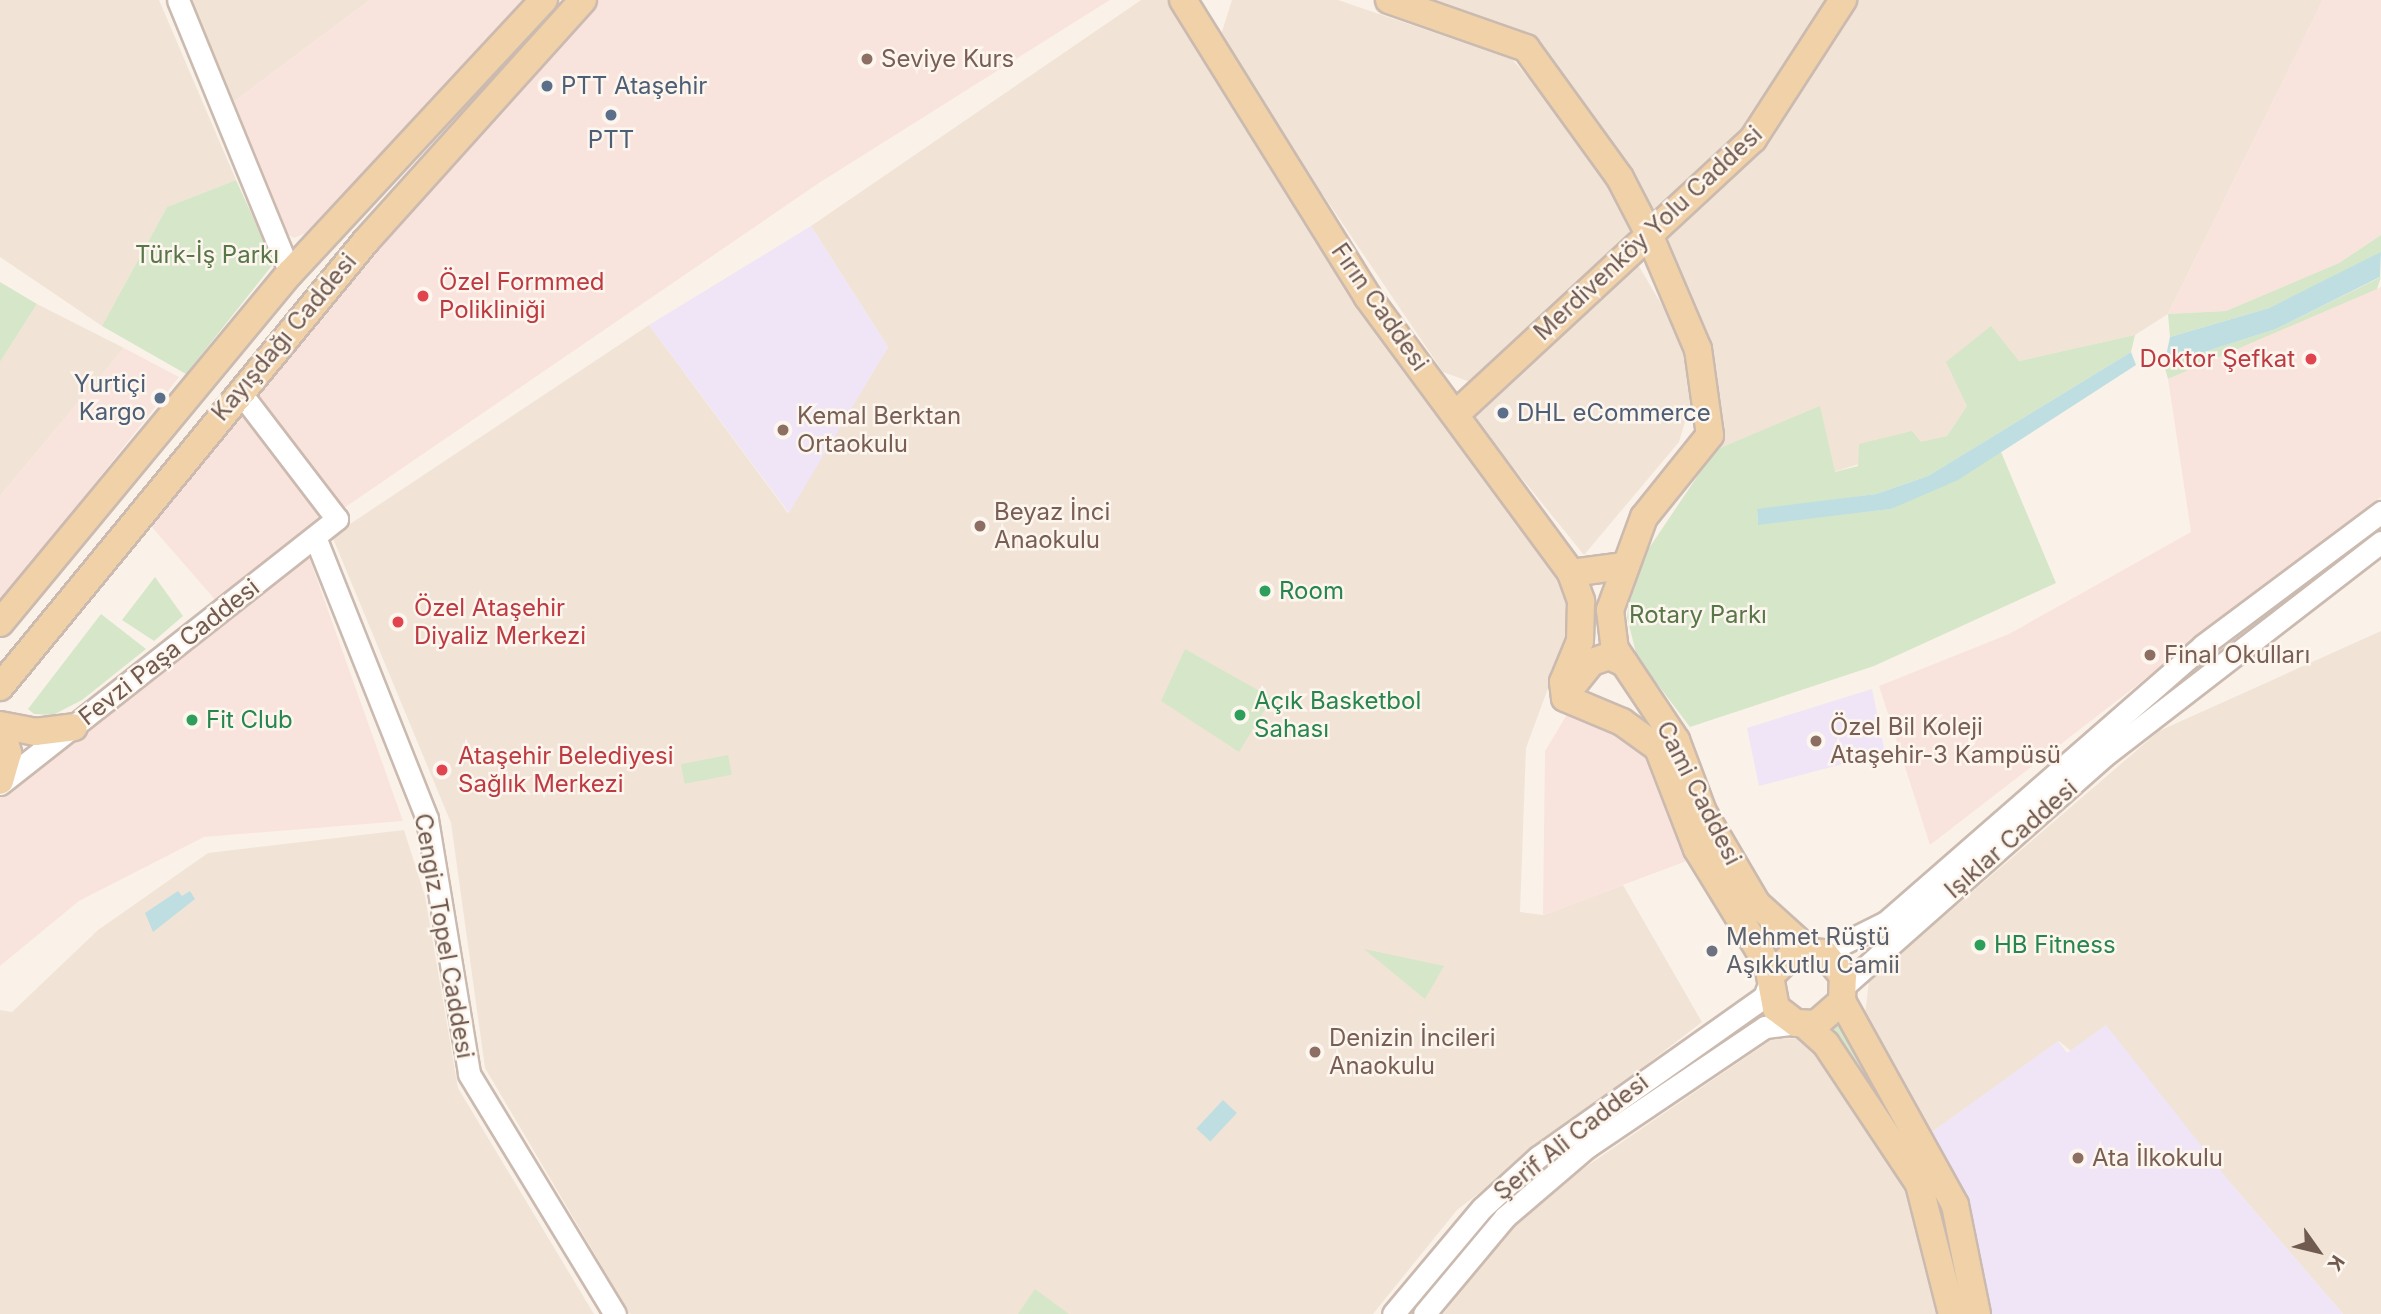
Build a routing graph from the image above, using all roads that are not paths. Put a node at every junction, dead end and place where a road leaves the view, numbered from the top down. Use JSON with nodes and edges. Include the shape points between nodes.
{"nodes":[{"id":1,"x":178,"y":0,"type":"edge"},
{"id":2,"x":544,"y":0,"type":"edge"},
{"id":3,"x":583,"y":0,"type":"edge"},
{"id":4,"x":1183,"y":0,"type":"edge"},
{"id":5,"x":1209,"y":0,"type":"edge"},
{"id":6,"x":1389,"y":0,"type":"edge"},
{"id":7,"x":1843,"y":0,"type":"edge"},
{"id":8,"x":1203,"y":31,"type":"junction"},
{"id":9,"x":1648,"y":232,"type":"junction"},
{"id":10,"x":290,"y":273,"type":"junction"},
{"id":11,"x":239,"y":391,"type":"junction"},
{"id":12,"x":1456,"y":414,"type":"junction"},
{"id":13,"x":2381,"y":512,"type":"edge"},
{"id":14,"x":315,"y":537,"type":"junction"},
{"id":15,"x":2381,"y":542,"type":"edge"},
{"id":16,"x":1623,"y":566,"type":"junction"},
{"id":17,"x":1571,"y":573,"type":"junction"},
{"id":18,"x":0,"y":623,"type":"edge"},
{"id":19,"x":1624,"y":663,"type":"junction"},
{"id":20,"x":2165,"y":677,"type":"junction"},
{"id":21,"x":0,"y":687,"type":"edge"},
{"id":22,"x":1565,"y":698,"type":"junction"},
{"id":23,"x":2181,"y":698,"type":"junction"},
{"id":24,"x":0,"y":725,"type":"edge"},
{"id":25,"x":74,"y":727,"type":"junction"},
{"id":26,"x":0,"y":782,"type":"edge"},
{"id":27,"x":1815,"y":951,"type":"junction"},
{"id":28,"x":1770,"y":979,"type":"junction"},
{"id":29,"x":1843,"y":993,"type":"junction"},
{"id":30,"x":1800,"y":1024,"type":"junction"},
{"id":31,"x":615,"y":1314,"type":"edge"},
{"id":32,"x":1392,"y":1314,"type":"edge"},
{"id":33,"x":1424,"y":1314,"type":"edge"},
{"id":34,"x":1952,"y":1314,"type":"edge"},
{"id":35,"x":1977,"y":1314,"type":"edge"}],
"edges":[{"from":1,"to":10,"type":"street"},
{"from":2,"to":10,"type":"main road","name":"Kayışdağı Caddesi"},
{"from":3,"to":11,"type":"main road","name":"Kayışdağı Caddesi"},
{"from":4,"to":8,"type":"main road","name":"Fırın Caddesi"},
{"from":5,"to":8,"type":"main road"},
{"from":6,"to":9,"type":"main road","name":"Cami Caddesi","via":[[1526,48],[1619,178]]},
{"from":7,"to":9,"type":"main road","name":"Merdivenköy Yolu Caddesi","via":[[1754,139]]},
{"from":8,"to":12,"type":"main road","name":"Fırın Caddesi","via":[[1367,296]]},
{"from":9,"to":12,"type":"main road","name":"Merdivenköy Yolu Caddesi"},
{"from":9,"to":16,"type":"main road","name":"Cami Caddesi","via":[[1698,349],[1710,435],[1644,517]]},
{"from":10,"to":18,"type":"main road","name":"Kayışdağı Caddesi"},
{"from":11,"to":14,"type":"street","name":"Fevzi Paşa Caddesi","via":[[337,519]]},
{"from":11,"to":21,"type":"main road","name":"Kayışdağı Caddesi"},
{"from":12,"to":17,"type":"main road","name":"Fırın Caddesi"},
{"from":13,"to":20,"type":"street","name":"Işıklar Caddesi"},
{"from":14,"to":25,"type":"street","name":"Fevzi Paşa Caddesi"},
{"from":14,"to":31,"type":"street","name":"Cengiz Topel Caddesi","via":[[427,819],[469,1074]]},
{"from":15,"to":23,"type":"street","name":"Işıklar Caddesi"},
{"from":16,"to":17,"type":"main road"},
{"from":16,"to":19,"type":"main road","name":"Cami Caddesi","via":[[1611,610],[1615,649]]},
{"from":17,"to":22,"type":"main road","name":"Fırın Caddesi","via":[[1581,601],[1580,641],[1563,682]]},
{"from":19,"to":22,"type":"main road","via":[[1609,656],[1592,662]]},
{"from":19,"to":27,"type":"main road","name":"Cami Caddesi","via":[[1676,740],[1703,812],[1757,904]]},
{"from":20,"to":23,"type":"street"},
{"from":20,"to":27,"type":"street","name":"Işıklar Caddesi","via":[[1886,922]]},
{"from":22,"to":28,"type":"main road","name":"Cami Caddesi","via":[[1622,722],[1658,748],[1697,849]]},
{"from":23,"to":29,"type":"street","name":"Işıklar Caddesi","via":[[2104,757]]},
{"from":24,"to":25,"type":"main road","via":[[35,732]]},
{"from":24,"to":26,"type":"main road","via":[[8,752]]},
{"from":25,"to":26,"type":"street","name":"Fevzi Paşa Caddesi"},
{"from":27,"to":28,"type":"main road","name":"Işıklar Caddesi","via":[[1785,956]]},
{"from":27,"to":29,"type":"main road","via":[[1839,967]]},
{"from":28,"to":30,"type":"main road","via":[[1776,1008]]},
{"from":28,"to":32,"type":"street","name":"Şerif Ali Caddesi","via":[[1763,997],[1538,1157],[1482,1208]]},
{"from":29,"to":30,"type":"main road","name":"Işıklar Caddesi","via":[[1827,1019]]},
{"from":29,"to":35,"type":"main road","via":[[1859,1042],[1948,1188]]},
{"from":30,"to":33,"type":"street","name":"Şerif Ali Caddesi","via":[[1765,1027],[1587,1147],[1505,1217]]},
{"from":30,"to":34,"type":"main road","via":[[1832,1053],[1919,1184]]}]}
